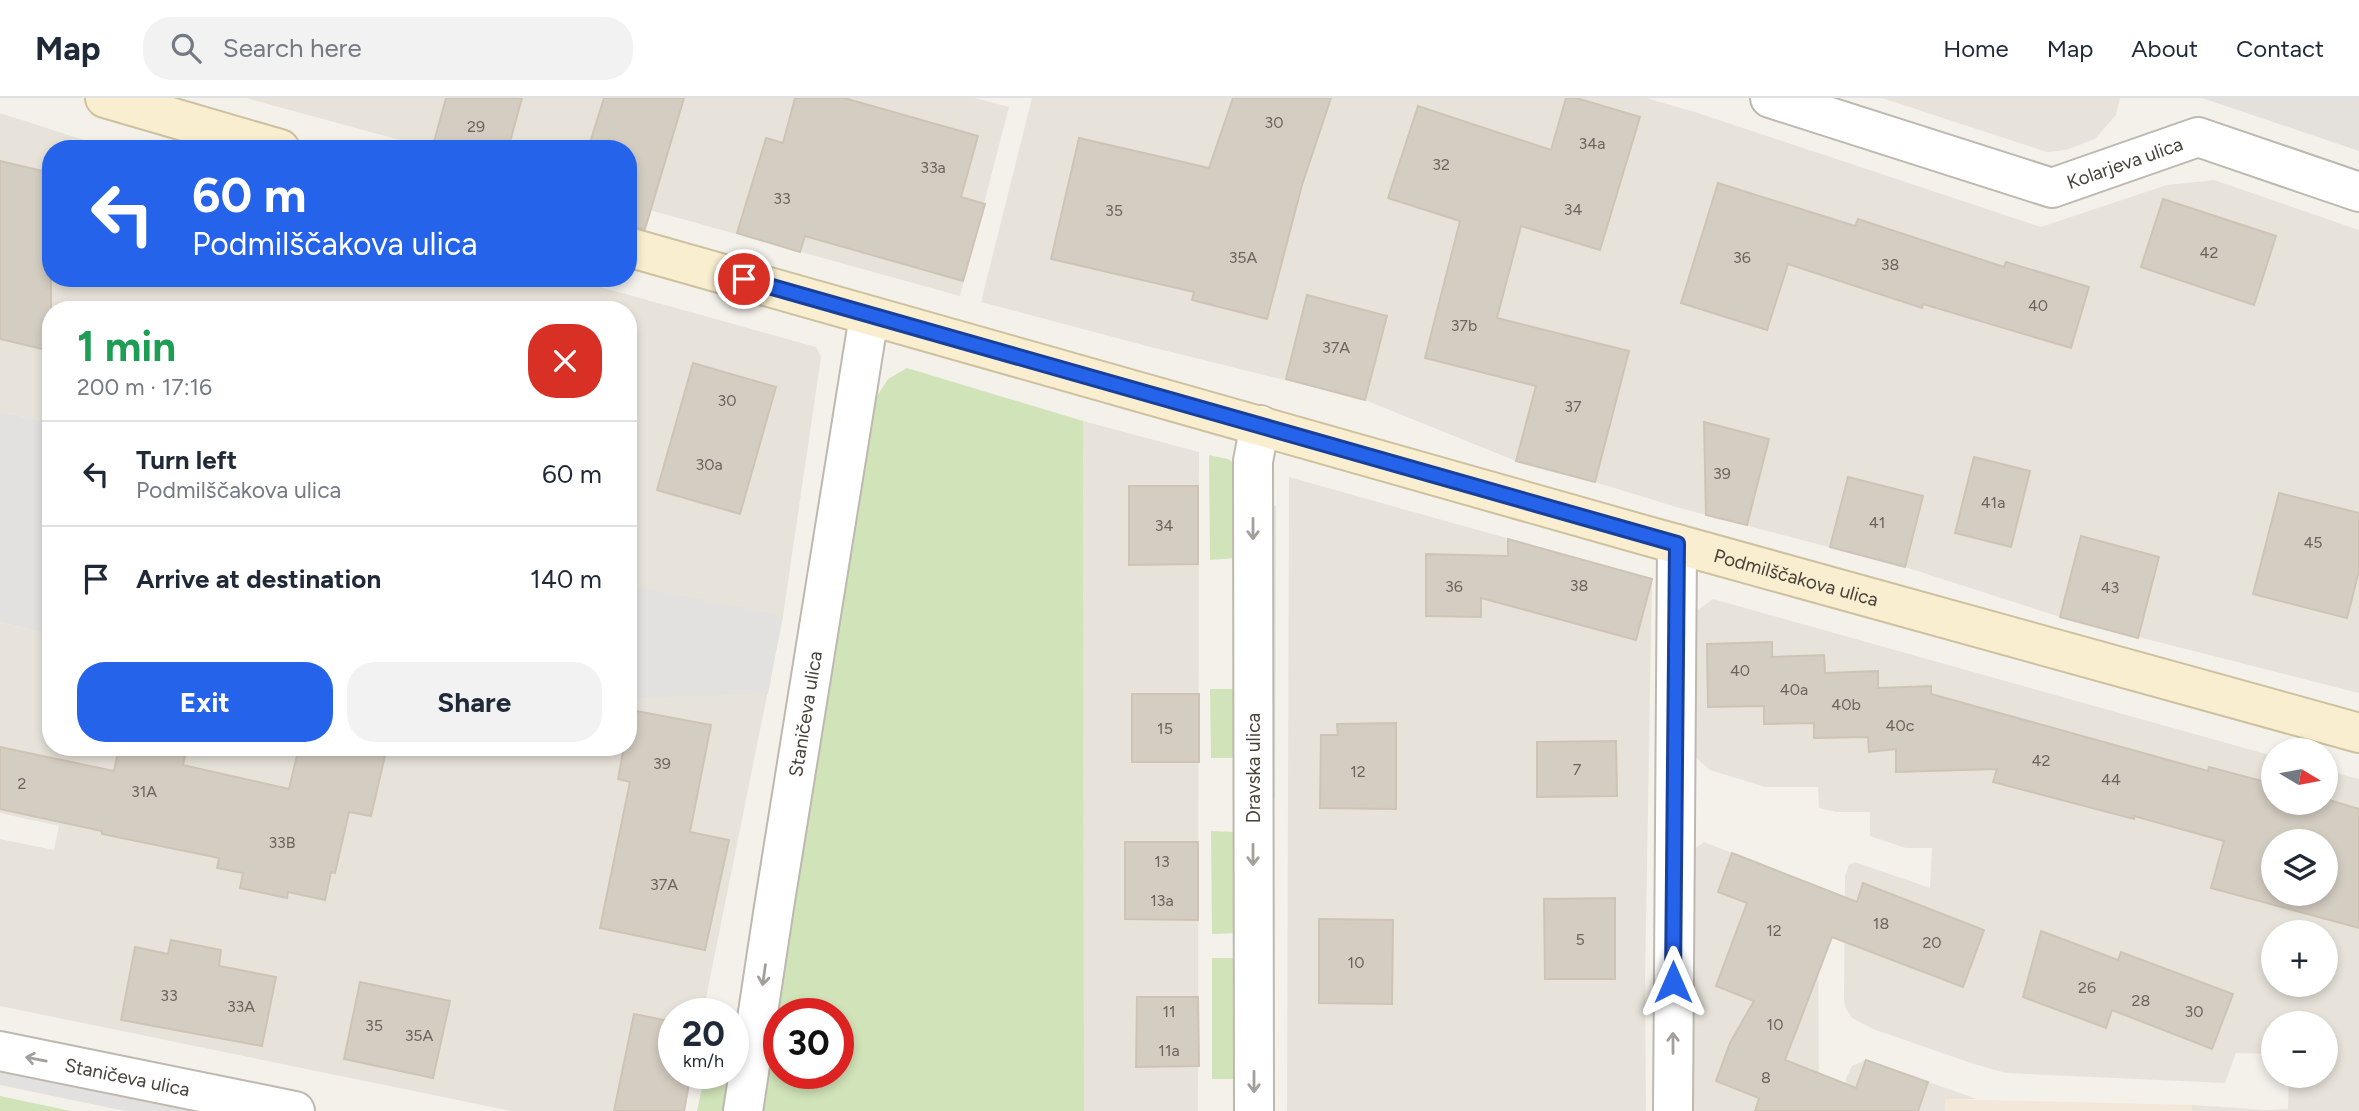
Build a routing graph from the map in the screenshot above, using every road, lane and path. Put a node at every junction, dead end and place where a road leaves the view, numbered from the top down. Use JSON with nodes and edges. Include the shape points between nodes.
{"nodes":[{"id":1,"x":105,"y":98,"type":"edge"},
{"id":2,"x":1770,"y":98,"type":"edge"},
{"id":3,"x":249,"y":140,"type":"edge"},
{"id":4,"x":2359,"y":192,"type":"edge"},
{"id":5,"x":637,"y":250,"type":"edge"},
{"id":6,"x":869,"y":316,"type":"junction"},
{"id":7,"x":1260,"y":425,"type":"junction"},
{"id":8,"x":1677,"y":544,"type":"junction"},
{"id":9,"x":2359,"y":733,"type":"edge"},
{"id":10,"x":0,"y":1051,"type":"edge"},
{"id":11,"x":295,"y":1111,"type":"edge"},
{"id":12,"x":743,"y":1111,"type":"edge"},
{"id":13,"x":1254,"y":1111,"type":"edge"},
{"id":14,"x":1673,"y":1111,"type":"edge"}],
"edges":[{"from":1,"to":3,"type":"street"},
{"from":2,"to":4,"type":"street","name":"Kolarjeva ulica","via":[[2052,188],[2198,137]]},
{"from":5,"to":6,"type":"street","name":"Podmilščakova ulica"},
{"from":6,"to":7,"type":"street","name":"Podmilščakova ulica"},
{"from":6,"to":12,"type":"street","name":"Staničeva ulica","one_way":true},
{"from":7,"to":8,"type":"street","name":"Podmilščakova ulica"},
{"from":7,"to":13,"type":"street","name":"Dravska ulica","one_way":true,"via":[[1254,461]]},
{"from":8,"to":9,"type":"street","name":"Podmilščakova ulica"},
{"from":14,"to":8,"type":"street","one_way":true},
{"from":11,"to":10,"type":"street","name":"Staničeva ulica","one_way":true}]}
